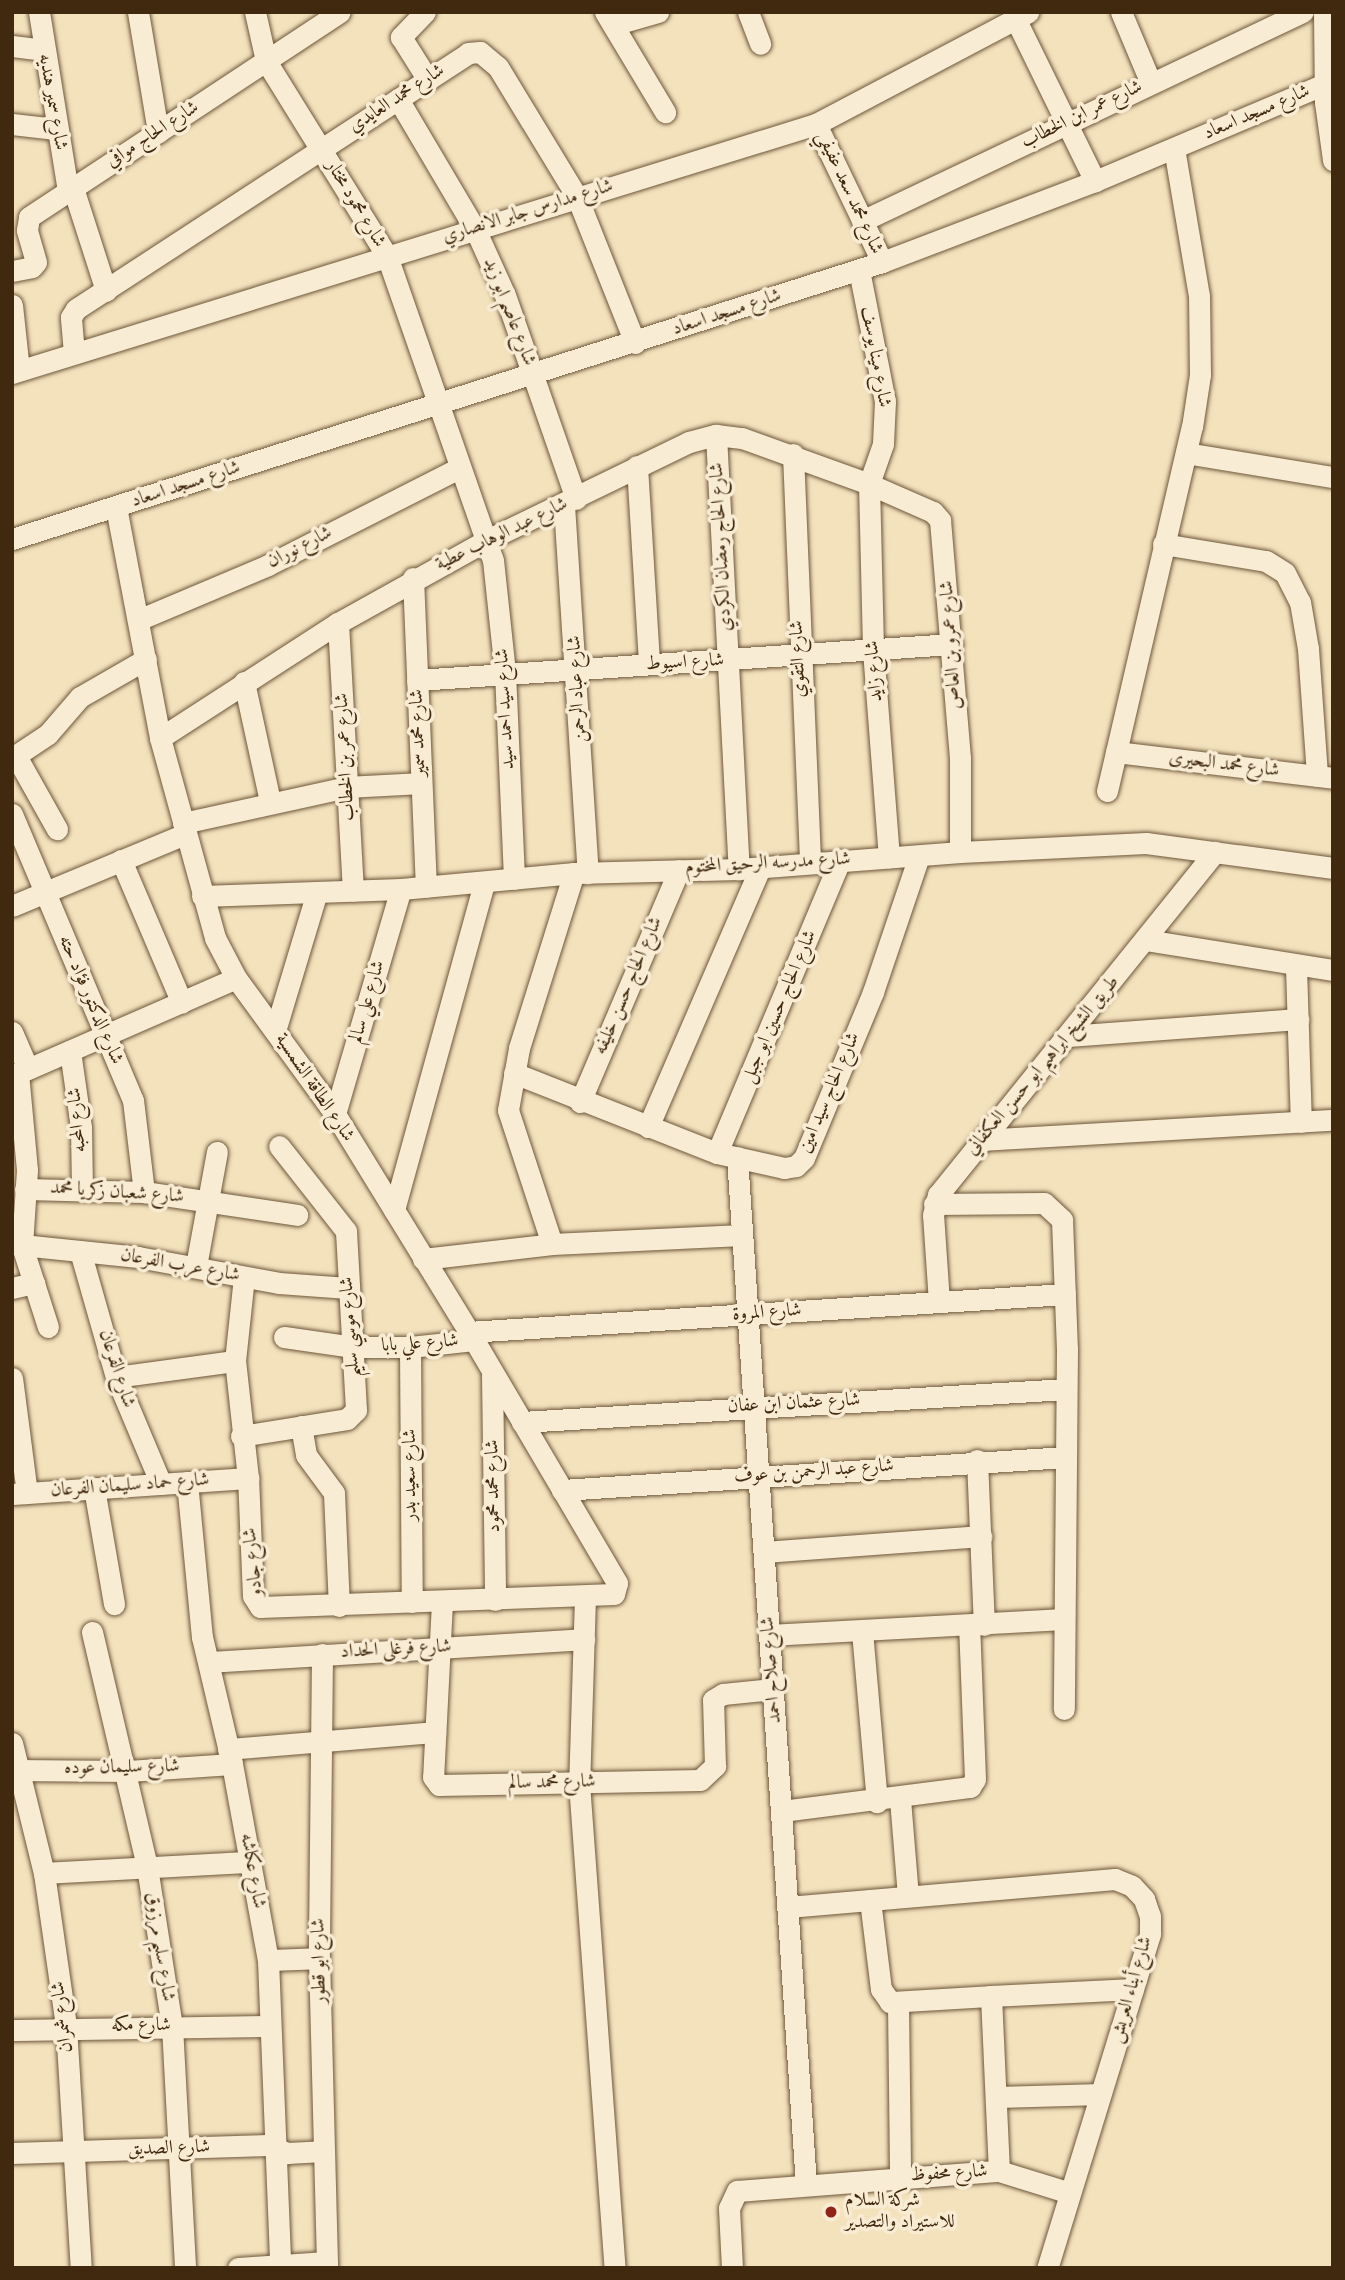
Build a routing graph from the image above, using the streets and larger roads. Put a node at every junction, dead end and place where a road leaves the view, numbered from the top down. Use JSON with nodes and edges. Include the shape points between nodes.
{"nodes":[{"id":1,"x":39,"y":12,"type":"edge"},
{"id":2,"x":138,"y":12,"type":"edge"},
{"id":3,"x":255,"y":12,"type":"edge"},
{"id":4,"x":340,"y":12,"type":"edge"},
{"id":5,"x":425,"y":12,"type":"edge"},
{"id":6,"x":658,"y":12,"type":"edge"},
{"id":7,"x":748,"y":12,"type":"edge"},
{"id":8,"x":1121,"y":12,"type":"edge"},
{"id":9,"x":1303,"y":12,"type":"edge"},
{"id":10,"x":1324,"y":12,"type":"edge"},
{"id":11,"x":1022,"y":15,"type":"edge"},
{"id":12,"x":609,"y":19,"type":"edge"},
{"id":13,"x":760,"y":44,"type":"dead end"},
{"id":14,"x":12,"y":46,"type":"edge"},
{"id":15,"x":43,"y":50,"type":"junction"},
{"id":16,"x":266,"y":61,"type":"junction"},
{"id":17,"x":428,"y":80,"type":"junction"},
{"id":18,"x":1150,"y":81,"type":"junction"},
{"id":19,"x":1325,"y":84,"type":"junction"},
{"id":20,"x":398,"y":99,"type":"junction"},
{"id":21,"x":665,"y":112,"type":"dead end"},
{"id":22,"x":1067,"y":123,"type":"junction"},
{"id":23,"x":12,"y":124,"type":"edge"},
{"id":24,"x":816,"y":124,"type":"junction"},
{"id":25,"x":56,"y":129,"type":"junction"},
{"id":26,"x":158,"y":132,"type":"junction"},
{"id":27,"x":322,"y":148,"type":"junction"},
{"id":28,"x":1174,"y":148,"type":"junction"},
{"id":29,"x":1333,"y":160,"type":"edge"},
{"id":30,"x":1095,"y":181,"type":"junction"},
{"id":31,"x":71,"y":189,"type":"junction"},
{"id":32,"x":577,"y":197,"type":"junction"},
{"id":33,"x":862,"y":221,"type":"junction"},
{"id":34,"x":475,"y":229,"type":"junction"},
{"id":35,"x":387,"y":256,"type":"junction"},
{"id":36,"x":881,"y":262,"type":"junction"},
{"id":37,"x":859,"y":270,"type":"junction"},
{"id":38,"x":12,"y":271,"type":"edge"},
{"id":39,"x":106,"y":291,"type":"junction"},
{"id":40,"x":12,"y":305,"type":"edge"},
{"id":41,"x":635,"y":343,"type":"junction"},
{"id":42,"x":74,"y":353,"type":"junction"},
{"id":43,"x":16,"y":372,"type":"edge"},
{"id":44,"x":534,"y":375,"type":"junction"},
{"id":45,"x":436,"y":406,"type":"junction"},
{"id":46,"x":716,"y":435,"type":"junction"},
{"id":47,"x":1186,"y":453,"type":"junction"},
{"id":48,"x":793,"y":454,"type":"junction"},
{"id":49,"x":637,"y":466,"type":"junction"},
{"id":50,"x":459,"y":468,"type":"junction"},
{"id":51,"x":1333,"y":477,"type":"edge"},
{"id":52,"x":869,"y":484,"type":"junction"},
{"id":53,"x":570,"y":502,"type":"junction"},
{"id":54,"x":116,"y":507,"type":"junction"},
{"id":55,"x":12,"y":540,"type":"edge"},
{"id":56,"x":487,"y":540,"type":"junction"},
{"id":57,"x":1163,"y":544,"type":"junction"},
{"id":58,"x":413,"y":578,"type":"junction"},
{"id":59,"x":138,"y":621,"type":"junction"},
{"id":60,"x":338,"y":622,"type":"junction"},
{"id":61,"x":952,"y":644,"type":"junction"},
{"id":62,"x":873,"y":650,"type":"junction"},
{"id":63,"x":799,"y":655,"type":"junction"},
{"id":64,"x":146,"y":659,"type":"junction"},
{"id":65,"x":727,"y":661,"type":"junction"},
{"id":66,"x":649,"y":664,"type":"junction"},
{"id":67,"x":578,"y":668,"type":"junction"},
{"id":68,"x":505,"y":672,"type":"junction"},
{"id":69,"x":417,"y":680,"type":"junction"},
{"id":70,"x":244,"y":682,"type":"junction"},
{"id":71,"x":160,"y":738,"type":"junction"},
{"id":72,"x":1116,"y":752,"type":"junction"},
{"id":73,"x":14,"y":757,"type":"edge"},
{"id":74,"x":1325,"y":777,"type":"edge"},
{"id":75,"x":421,"y":783,"type":"junction"},
{"id":76,"x":347,"y":787,"type":"junction"},
{"id":77,"x":1107,"y":791,"type":"dead end"},
{"id":78,"x":270,"y":801,"type":"junction"},
{"id":79,"x":12,"y":814,"type":"edge"},
{"id":80,"x":184,"y":828,"type":"junction"},
{"id":81,"x":57,"y":829,"type":"dead end"},
{"id":82,"x":960,"y":852,"type":"junction"},
{"id":83,"x":1215,"y":852,"type":"junction"},
{"id":84,"x":919,"y":856,"type":"junction"},
{"id":85,"x":889,"y":857,"type":"junction"},
{"id":86,"x":121,"y":860,"type":"junction"},
{"id":87,"x":840,"y":860,"type":"junction"},
{"id":88,"x":810,"y":863,"type":"junction"},
{"id":89,"x":760,"y":868,"type":"junction"},
{"id":90,"x":1333,"y":868,"type":"edge"},
{"id":91,"x":739,"y":869,"type":"junction"},
{"id":92,"x":679,"y":870,"type":"junction"},
{"id":93,"x":581,"y":873,"type":"junction"},
{"id":94,"x":514,"y":880,"type":"junction"},
{"id":95,"x":484,"y":883,"type":"junction"},
{"id":96,"x":426,"y":887,"type":"junction"},
{"id":97,"x":401,"y":889,"type":"junction"},
{"id":98,"x":353,"y":891,"type":"junction"},
{"id":99,"x":45,"y":892,"type":"junction"},
{"id":100,"x":317,"y":892,"type":"junction"},
{"id":101,"x":202,"y":896,"type":"junction"},
{"id":102,"x":12,"y":906,"type":"edge"},
{"id":103,"x":1146,"y":940,"type":"junction"},
{"id":104,"x":1296,"y":967,"type":"junction"},
{"id":105,"x":1333,"y":971,"type":"edge"},
{"id":106,"x":236,"y":978,"type":"junction"},
{"id":107,"x":183,"y":1003,"type":"junction"},
{"id":108,"x":1298,"y":1019,"type":"junction"},
{"id":109,"x":275,"y":1031,"type":"junction"},
{"id":110,"x":12,"y":1032,"type":"edge"},
{"id":111,"x":104,"y":1036,"type":"junction"},
{"id":112,"x":1068,"y":1036,"type":"junction"},
{"id":113,"x":70,"y":1051,"type":"junction"},
{"id":114,"x":19,"y":1073,"type":"edge"},
{"id":115,"x":514,"y":1073,"type":"junction"},
{"id":116,"x":580,"y":1102,"type":"junction"},
{"id":117,"x":335,"y":1114,"type":"junction"},
{"id":118,"x":1333,"y":1120,"type":"edge"},
{"id":119,"x":1301,"y":1122,"type":"junction"},
{"id":120,"x":648,"y":1127,"type":"junction"},
{"id":121,"x":982,"y":1140,"type":"junction"},
{"id":122,"x":279,"y":1146,"type":"dead end"},
{"id":123,"x":217,"y":1152,"type":"dead end"},
{"id":124,"x":727,"y":1155,"type":"junction"},
{"id":125,"x":82,"y":1188,"type":"junction"},
{"id":126,"x":26,"y":1189,"type":"junction"},
{"id":127,"x":144,"y":1192,"type":"junction"},
{"id":128,"x":208,"y":1200,"type":"junction"},
{"id":129,"x":934,"y":1204,"type":"junction"},
{"id":130,"x":394,"y":1210,"type":"junction"},
{"id":131,"x":297,"y":1215,"type":"dead end"},
{"id":132,"x":742,"y":1235,"type":"junction"},
{"id":133,"x":552,"y":1244,"type":"junction"},
{"id":134,"x":17,"y":1245,"type":"edge"},
{"id":135,"x":80,"y":1251,"type":"junction"},
{"id":136,"x":424,"y":1259,"type":"junction"},
{"id":137,"x":196,"y":1266,"type":"junction"},
{"id":138,"x":244,"y":1278,"type":"junction"},
{"id":139,"x":34,"y":1283,"type":"junction"},
{"id":140,"x":348,"y":1287,"type":"junction"},
{"id":141,"x":12,"y":1288,"type":"edge"},
{"id":142,"x":1065,"y":1294,"type":"junction"},
{"id":143,"x":939,"y":1302,"type":"junction"},
{"id":144,"x":747,"y":1314,"type":"junction"},
{"id":145,"x":48,"y":1327,"type":"dead end"},
{"id":146,"x":471,"y":1336,"type":"junction"},
{"id":147,"x":284,"y":1337,"type":"dead end"},
{"id":148,"x":353,"y":1347,"type":"junction"},
{"id":149,"x":410,"y":1347,"type":"junction"},
{"id":150,"x":235,"y":1361,"type":"junction"},
{"id":151,"x":492,"y":1371,"type":"junction"},
{"id":152,"x":116,"y":1377,"type":"junction"},
{"id":153,"x":12,"y":1378,"type":"edge"},
{"id":154,"x":1066,"y":1389,"type":"junction"},
{"id":155,"x":754,"y":1405,"type":"junction"},
{"id":156,"x":522,"y":1422,"type":"junction"},
{"id":157,"x":301,"y":1426,"type":"junction"},
{"id":158,"x":241,"y":1436,"type":"junction"},
{"id":159,"x":1066,"y":1457,"type":"junction"},
{"id":160,"x":976,"y":1460,"type":"junction"},
{"id":161,"x":759,"y":1476,"type":"junction"},
{"id":162,"x":248,"y":1478,"type":"junction"},
{"id":163,"x":187,"y":1482,"type":"junction"},
{"id":164,"x":161,"y":1483,"type":"junction"},
{"id":165,"x":94,"y":1488,"type":"junction"},
{"id":166,"x":562,"y":1490,"type":"junction"},
{"id":167,"x":20,"y":1493,"type":"edge"},
{"id":168,"x":981,"y":1536,"type":"junction"},
{"id":169,"x":764,"y":1552,"type":"junction"},
{"id":170,"x":584,"y":1597,"type":"junction"},
{"id":171,"x":495,"y":1600,"type":"junction"},
{"id":172,"x":412,"y":1602,"type":"junction"},
{"id":173,"x":442,"y":1602,"type":"junction"},
{"id":174,"x":114,"y":1604,"type":"dead end"},
{"id":175,"x":339,"y":1606,"type":"junction"},
{"id":176,"x":1063,"y":1619,"type":"junction"},
{"id":177,"x":976,"y":1625,"type":"junction"},
{"id":178,"x":862,"y":1631,"type":"junction"},
{"id":179,"x":92,"y":1632,"type":"dead end"},
{"id":180,"x":770,"y":1635,"type":"junction"},
{"id":181,"x":584,"y":1639,"type":"junction"},
{"id":182,"x":440,"y":1647,"type":"junction"},
{"id":183,"x":322,"y":1654,"type":"junction"},
{"id":184,"x":209,"y":1662,"type":"junction"},
{"id":185,"x":773,"y":1689,"type":"junction"},
{"id":186,"x":1064,"y":1709,"type":"dead end"},
{"id":187,"x":435,"y":1732,"type":"junction"},
{"id":188,"x":320,"y":1741,"type":"junction"},
{"id":189,"x":12,"y":1744,"type":"edge"},
{"id":190,"x":230,"y":1756,"type":"junction"},
{"id":191,"x":15,"y":1770,"type":"edge"},
{"id":192,"x":128,"y":1771,"type":"junction"},
{"id":193,"x":579,"y":1783,"type":"junction"},
{"id":194,"x":900,"y":1799,"type":"junction"},
{"id":195,"x":877,"y":1801,"type":"junction"},
{"id":196,"x":782,"y":1811,"type":"junction"},
{"id":197,"x":250,"y":1862,"type":"junction"},
{"id":198,"x":147,"y":1867,"type":"junction"},
{"id":199,"x":44,"y":1873,"type":"junction"},
{"id":200,"x":908,"y":1896,"type":"junction"},
{"id":201,"x":870,"y":1899,"type":"junction"},
{"id":202,"x":788,"y":1906,"type":"junction"},
{"id":203,"x":319,"y":1958,"type":"junction"},
{"id":204,"x":268,"y":1960,"type":"junction"},
{"id":205,"x":1133,"y":1989,"type":"junction"},
{"id":206,"x":991,"y":1996,"type":"junction"},
{"id":207,"x":898,"y":2004,"type":"junction"},
{"id":208,"x":66,"y":2026,"type":"junction"},
{"id":209,"x":172,"y":2026,"type":"junction"},
{"id":210,"x":271,"y":2026,"type":"junction"},
{"id":211,"x":12,"y":2030,"type":"edge"},
{"id":212,"x":1100,"y":2094,"type":"junction"},
{"id":213,"x":999,"y":2097,"type":"junction"},
{"id":214,"x":275,"y":2147,"type":"junction"},
{"id":215,"x":180,"y":2149,"type":"junction"},
{"id":216,"x":74,"y":2151,"type":"junction"},
{"id":217,"x":323,"y":2151,"type":"junction"},
{"id":218,"x":12,"y":2153,"type":"edge"},
{"id":219,"x":999,"y":2171,"type":"junction"},
{"id":220,"x":900,"y":2177,"type":"junction"},
{"id":221,"x":806,"y":2184,"type":"junction"},
{"id":222,"x":1070,"y":2193,"type":"junction"},
{"id":223,"x":280,"y":2265,"type":"junction"},
{"id":224,"x":327,"y":2265,"type":"edge"},
{"id":225,"x":81,"y":2268,"type":"edge"},
{"id":226,"x":185,"y":2268,"type":"edge"},
{"id":227,"x":238,"y":2268,"type":"edge"},
{"id":228,"x":615,"y":2268,"type":"edge"},
{"id":229,"x":732,"y":2268,"type":"edge"},
{"id":230,"x":1047,"y":2268,"type":"edge"}],
"edges":[{"from":1,"to":15,"type":"street","name":"شارع سمير هنديه"},
{"from":2,"to":26,"type":"street"},
{"from":3,"to":16,"type":"street","name":"شارع محمود مختار"},
{"from":4,"to":16,"type":"street","name":"شارع الحاج موافي"},
{"from":5,"to":17,"type":"street","via":[[401,37]]},
{"from":6,"to":12,"type":"street"},
{"from":7,"to":13,"type":"street"},
{"from":8,"to":18,"type":"street"},
{"from":9,"to":18,"type":"street","name":"شارع عمر ابن الخطاب"},
{"from":10,"to":19,"type":"street"},
{"from":11,"to":22,"type":"street"},
{"from":11,"to":24,"type":"street","name":"شارع مدارس جابر الانصاري"},
{"from":12,"to":21,"type":"street"},
{"from":14,"to":15,"type":"street"},
{"from":15,"to":25,"type":"street","name":"شارع سمير هنديه"},
{"from":16,"to":26,"type":"street","name":"شارع الحاج موافي"},
{"from":16,"to":27,"type":"street","name":"شارع محمود مختار"},
{"from":17,"to":20,"type":"street","name":"شارع محمد العايدي"},
{"from":17,"to":32,"type":"street","name":"شارع محمد العايدي","via":[[468,53],[491,57]]},
{"from":18,"to":22,"type":"street","name":"شارع عمر ابن الخطاب"},
{"from":19,"to":28,"type":"street","name":"شارع مسجد اسعاد"},
{"from":19,"to":29,"type":"street"},
{"from":20,"to":27,"type":"street","name":"شارع محمد العايدي"},
{"from":20,"to":34,"type":"street","name":"شارع عاصم ابو زيد"},
{"from":22,"to":30,"type":"street"},
{"from":22,"to":33,"type":"street","name":"شارع عمر ابن الخطاب"},
{"from":23,"to":25,"type":"street"},
{"from":24,"to":32,"type":"street","name":"شارع مدارس جابر الانصاري"},
{"from":24,"to":33,"type":"street","name":"شارع محمد سعد عفيفي"},
{"from":25,"to":31,"type":"street","name":"شارع سمير هنديه"},
{"from":26,"to":31,"type":"street","name":"شارع الحاج موافي"},
{"from":27,"to":35,"type":"street","name":"شارع محمود مختار"},
{"from":27,"to":39,"type":"street","name":"شارع محمد العايدي"},
{"from":28,"to":30,"type":"street","name":"شارع مسجد اسعاد"},
{"from":28,"to":47,"type":"street","via":[[1201,322],[1198,388]]},
{"from":30,"to":36,"type":"street","name":"شارع مسجد اسعاد"},
{"from":31,"to":38,"type":"street","name":"شارع الحاج موافي","via":[[29,217],[27,230],[36,262]]},
{"from":31,"to":39,"type":"street","name":"شارع سمير هنديه"},
{"from":32,"to":34,"type":"street","name":"شارع مدارس جابر الانصاري"},
{"from":32,"to":41,"type":"street","name":"شارع محمد العايدي"},
{"from":33,"to":36,"type":"street","name":"شارع محمد سعد عفيفي"},
{"from":34,"to":35,"type":"street","name":"شارع مدارس جابر الانصاري"},
{"from":34,"to":44,"type":"street","name":"شارع عاصم ابو زيد"},
{"from":35,"to":42,"type":"street","name":"شارع مدارس جابر الانصاري"},
{"from":35,"to":45,"type":"street","name":"شارع محمود مختار"},
{"from":36,"to":37,"type":"street","name":"شارع مسجد اسعاد"},
{"from":37,"to":41,"type":"street","name":"شارع مسجد اسعاد"},
{"from":37,"to":52,"type":"street","name":"شارع مينا يوسف","via":[[885,401],[883,443]]},
{"from":39,"to":42,"type":"street","name":"شارع محمد العايدي","via":[[71,317]]},
{"from":40,"to":43,"type":"street"},
{"from":41,"to":44,"type":"street","name":"شارع مسجد اسعاد"},
{"from":42,"to":43,"type":"street","name":"شارع مدارس جابر الانصاري"},
{"from":44,"to":45,"type":"street","name":"شارع مسجد اسعاد"},
{"from":44,"to":53,"type":"street","name":"شارع عاصم ابو زيد"},
{"from":45,"to":50,"type":"street","name":"شارع محمود مختار"},
{"from":45,"to":54,"type":"street","name":"شارع مسجد اسعاد"},
{"from":46,"to":48,"type":"street","name":"شارع عبد الوهاب عطية","via":[[768,444]]},
{"from":46,"to":49,"type":"street","name":"شارع عبد الوهاب عطية"},
{"from":46,"to":65,"type":"street","name":"شارع الحاج رمضان الكردي"},
{"from":47,"to":51,"type":"street"},
{"from":47,"to":57,"type":"street"},
{"from":48,"to":52,"type":"street","name":"شارع عبد الوهاب عطية"},
{"from":48,"to":63,"type":"street","name":"شارع التقوي"},
{"from":49,"to":53,"type":"street","name":"شارع عبد الوهاب عطية"},
{"from":49,"to":66,"type":"street"},
{"from":50,"to":56,"type":"street","name":"شارع سيد احمد سيد"},
{"from":50,"to":59,"type":"street","name":"شارع نوران","via":[[268,565]]},
{"from":52,"to":61,"type":"street","name":"شارع عمرو بن العاص","via":[[933,512],[940,520]]},
{"from":52,"to":62,"type":"street","name":"شارع زايد"},
{"from":53,"to":56,"type":"street","name":"شارع عبد الوهاب عطية"},
{"from":53,"to":67,"type":"street","name":"شارع عباد الرحمن"},
{"from":54,"to":55,"type":"street","name":"شارع مسجد اسعاد"},
{"from":54,"to":59,"type":"street","name":"شارع الطاقة الشمسية"},
{"from":56,"to":58,"type":"street","name":"شارع عبد الوهاب عطية"},
{"from":56,"to":68,"type":"street","name":"شارع سيد احمد سيد","via":[[497,580]]},
{"from":57,"to":72,"type":"street"},
{"from":57,"to":74,"type":"street","via":[[1266,561],[1285,573],[1300,602]]},
{"from":58,"to":60,"type":"street","name":"شارع عبد الوهاب عطية"},
{"from":58,"to":69,"type":"street","name":"شارع محمد سمير"},
{"from":59,"to":64,"type":"street","name":"شارع الطاقة الشمسية"},
{"from":60,"to":70,"type":"street","name":"شارع عبد الوهاب عطية"},
{"from":60,"to":76,"type":"street","name":"شارع عمر بن الخطاب"},
{"from":61,"to":62,"type":"street","name":"شارع اسيوط"},
{"from":61,"to":82,"type":"street","name":"شارع عمرو بن العاص","via":[[960,758]]},
{"from":62,"to":63,"type":"street","name":"شارع اسيوط"},
{"from":62,"to":85,"type":"street","name":"شارع زايد"},
{"from":63,"to":65,"type":"street","name":"شارع اسيوط"},
{"from":63,"to":88,"type":"street","name":"شارع التقوي"},
{"from":64,"to":71,"type":"street","name":"شارع الطاقة الشمسية"},
{"from":64,"to":73,"type":"street","via":[[80,697],[48,734]]},
{"from":65,"to":66,"type":"street","name":"شارع اسيوط"},
{"from":65,"to":91,"type":"street","name":"شارع الحاج رمضان الكردي"},
{"from":66,"to":67,"type":"street","name":"شارع اسيوط"},
{"from":67,"to":68,"type":"street","name":"شارع اسيوط"},
{"from":67,"to":93,"type":"street","name":"شارع عباد الرحمن"},
{"from":68,"to":69,"type":"street","name":"شارع اسيوط"},
{"from":68,"to":94,"type":"street","name":"شارع سيد احمد سيد"},
{"from":69,"to":75,"type":"street","name":"شارع محمد سمير"},
{"from":70,"to":71,"type":"street","name":"شارع عبد الوهاب عطية"},
{"from":70,"to":78,"type":"street"},
{"from":71,"to":80,"type":"street","name":"شارع الطاقة الشمسية"},
{"from":72,"to":74,"type":"street","name":"شارع محمد البحيرى"},
{"from":72,"to":77,"type":"street"},
{"from":73,"to":81,"type":"street"},
{"from":75,"to":76,"type":"street"},
{"from":75,"to":96,"type":"street","name":"شارع محمد سمير"},
{"from":76,"to":78,"type":"street"},
{"from":76,"to":98,"type":"street","name":"شارع عمر بن الخطاب"},
{"from":78,"to":80,"type":"street"},
{"from":79,"to":99,"type":"street","name":"شارع الدكتور فؤاد حته"},
{"from":80,"to":86,"type":"street"},
{"from":80,"to":101,"type":"street","name":"شارع الطاقة الشمسية"},
{"from":82,"to":83,"type":"street","name":"شارع مدرسه الرحيق المختوم","via":[[1146,843]]},
{"from":82,"to":84,"type":"street","name":"شارع مدرسه الرحيق المختوم"},
{"from":83,"to":90,"type":"street","name":"شارع مدرسه الرحيق المختوم"},
{"from":83,"to":103,"type":"street","name":"طريق الشيخ ابراهيم ابو حسن العكفاني"},
{"from":84,"to":85,"type":"street","name":"شارع مدرسه الرحيق المختوم"},
{"from":84,"to":124,"type":"street","name":"شارع الحاج سيد امين","via":[[873,992],[803,1158],[784,1168]]},
{"from":85,"to":87,"type":"street","name":"شارع مدرسه الرحيق المختوم"},
{"from":86,"to":99,"type":"street"},
{"from":86,"to":107,"type":"street"},
{"from":87,"to":88,"type":"street","name":"شارع مدرسه الرحيق المختوم"},
{"from":87,"to":124,"type":"street","name":"شارع الحاج حسين ابو جبل"},
{"from":88,"to":89,"type":"street","name":"شارع مدرسه الرحيق المختوم"},
{"from":89,"to":91,"type":"street","name":"شارع مدرسه الرحيق المختوم"},
{"from":89,"to":120,"type":"street"},
{"from":91,"to":92,"type":"street","name":"شارع مدرسه الرحيق المختوم"},
{"from":92,"to":93,"type":"street","name":"شارع مدرسه الرحيق المختوم"},
{"from":92,"to":116,"type":"street","name":"شارع الحاج حسن خليفه"},
{"from":93,"to":94,"type":"street","name":"شارع مدرسه الرحيق المختوم"},
{"from":93,"to":115,"type":"street","name":"شارع عباد الرحمن"},
{"from":94,"to":95,"type":"street","name":"شارع مدرسه الرحيق المختوم"},
{"from":95,"to":96,"type":"street","name":"شارع مدرسه الرحيق المختوم"},
{"from":95,"to":130,"type":"street"},
{"from":96,"to":97,"type":"street","name":"شارع مدرسه الرحيق المختوم"},
{"from":97,"to":98,"type":"street","name":"شارع مدرسه الرحيق المختوم"},
{"from":97,"to":117,"type":"street","name":"شارع علي سالم"},
{"from":98,"to":100,"type":"street","name":"شارع مدرسه الرحيق المختوم"},
{"from":99,"to":102,"type":"street"},
{"from":99,"to":111,"type":"street","name":"شارع الدكتور فؤاد حته"},
{"from":100,"to":101,"type":"street","name":"شارع مدرسه الرحيق المختوم"},
{"from":100,"to":109,"type":"street"},
{"from":101,"to":106,"type":"street","name":"شارع الطاقة الشمسية","via":[[215,938]]},
{"from":103,"to":104,"type":"street"},
{"from":103,"to":112,"type":"street","name":"طريق الشيخ ابراهيم ابو حسن العكفاني"},
{"from":104,"to":105,"type":"street"},
{"from":104,"to":108,"type":"street"},
{"from":106,"to":107,"type":"street"},
{"from":106,"to":109,"type":"street","name":"شارع الطاقة الشمسية"},
{"from":107,"to":111,"type":"street"},
{"from":108,"to":112,"type":"street"},
{"from":108,"to":119,"type":"street"},
{"from":109,"to":117,"type":"street","name":"شارع الطاقة الشمسية"},
{"from":110,"to":114,"type":"street"},
{"from":111,"to":113,"type":"street"},
{"from":111,"to":127,"type":"street","name":"شارع الدكتور فؤاد حته","via":[[138,1116]]},
{"from":112,"to":121,"type":"street","name":"طريق الشيخ ابراهيم ابو حسن العكفاني"},
{"from":113,"to":114,"type":"street"},
{"from":113,"to":125,"type":"street","name":"شارع المحبه","via":[[81,1127]]},
{"from":114,"to":126,"type":"street"},
{"from":115,"to":116,"type":"street","name":"شارع الحاج سيد امين"},
{"from":115,"to":133,"type":"street","name":"شارع عباد الرحمن","via":[[508,1110],[512,1132]]},
{"from":116,"to":120,"type":"street","name":"شارع الحاج سيد امين"},
{"from":117,"to":130,"type":"street","name":"شارع الطاقة الشمسية"},
{"from":118,"to":119,"type":"street"},
{"from":119,"to":121,"type":"street"},
{"from":120,"to":124,"type":"street","name":"شارع الحاج سيد امين"},
{"from":121,"to":129,"type":"street","name":"طريق الشيخ ابراهيم ابو حسن العكفاني"},
{"from":122,"to":140,"type":"street","name":"شارع موسي سليم","via":[[345,1226]]},
{"from":123,"to":128,"type":"street"},
{"from":124,"to":132,"type":"street","name":"شارع صلاح احمد"},
{"from":125,"to":126,"type":"street","name":"شارع شعبان زكريا محمد"},
{"from":125,"to":127,"type":"street","name":"شارع شعبان زكريا محمد"},
{"from":126,"to":134,"type":"street"},
{"from":127,"to":128,"type":"street","name":"شارع شعبان زكريا محمد"},
{"from":128,"to":131,"type":"street","name":"شارع شعبان زكريا محمد"},
{"from":128,"to":137,"type":"street"},
{"from":129,"to":142,"type":"street","via":[[1053,1206],[1064,1229]]},
{"from":129,"to":143,"type":"street"},
{"from":130,"to":136,"type":"street","name":"شارع الطاقة الشمسية"},
{"from":132,"to":133,"type":"street"},
{"from":132,"to":144,"type":"street","name":"شارع صلاح احمد"},
{"from":133,"to":136,"type":"street"},
{"from":134,"to":135,"type":"street","name":"شارع عرب الفرعان"},
{"from":134,"to":139,"type":"street"},
{"from":135,"to":137,"type":"street","name":"شارع عرب الفرعان"},
{"from":135,"to":152,"type":"street","name":"شارع القرعان"},
{"from":136,"to":146,"type":"street","name":"شارع الطاقة الشمسية"},
{"from":137,"to":138,"type":"street","name":"شارع عرب الفرعان"},
{"from":138,"to":140,"type":"street","name":"شارع عرب الفرعان"},
{"from":138,"to":150,"type":"street","name":"شارع جادو"},
{"from":139,"to":141,"type":"street"},
{"from":139,"to":145,"type":"street"},
{"from":140,"to":148,"type":"street","name":"شارع موسي سليم"},
{"from":142,"to":143,"type":"street","name":"شارع المروة"},
{"from":142,"to":154,"type":"street"},
{"from":143,"to":144,"type":"street","name":"شارع المروة"},
{"from":144,"to":146,"type":"street","name":"شارع المروة"},
{"from":144,"to":155,"type":"street","name":"شارع صلاح احمد"},
{"from":146,"to":149,"type":"street","name":"شارع علي بابا"},
{"from":146,"to":151,"type":"street","name":"شارع الطاقة الشمسية"},
{"from":147,"to":148,"type":"street","name":"شارع علي بابا"},
{"from":148,"to":149,"type":"street","name":"شارع علي بابا"},
{"from":148,"to":157,"type":"street","name":"شارع موسي سليم","via":[[355,1415]]},
{"from":149,"to":172,"type":"street","name":"شارع سعيد بدر"},
{"from":150,"to":152,"type":"street"},
{"from":150,"to":158,"type":"street","name":"شارع جادو"},
{"from":151,"to":156,"type":"street","name":"شارع الطاقة الشمسية"},
{"from":151,"to":171,"type":"street","name":"شارع محمد محمود"},
{"from":152,"to":164,"type":"street","name":"شارع القرعان"},
{"from":153,"to":167,"type":"street"},
{"from":154,"to":155,"type":"street","name":"شارع عثمان ابن عفان"},
{"from":154,"to":159,"type":"street"},
{"from":155,"to":156,"type":"street","name":"شارع عثمان ابن عفان"},
{"from":155,"to":161,"type":"street","name":"شارع صلاح احمد"},
{"from":156,"to":166,"type":"street","name":"شارع الطاقة الشمسية"},
{"from":157,"to":158,"type":"street","name":"شارع موسي سليم"},
{"from":157,"to":175,"type":"street","via":[[306,1455],[334,1493]]},
{"from":158,"to":162,"type":"street","name":"شارع جادو"},
{"from":159,"to":160,"type":"street","name":"شارع عبد الرحمن بن عوف"},
{"from":159,"to":176,"type":"street"},
{"from":160,"to":161,"type":"street","name":"شارع عبد الرحمن بن عوف"},
{"from":160,"to":168,"type":"street"},
{"from":161,"to":166,"type":"street","name":"شارع عبد الرحمن بن عوف"},
{"from":161,"to":169,"type":"street","name":"شارع صلاح احمد"},
{"from":162,"to":163,"type":"street","name":"شارع حماد سليمان الفرعان"},
{"from":162,"to":175,"type":"street","name":"شارع جادو","via":[[255,1602],[266,1607]]},
{"from":163,"to":164,"type":"street","name":"شارع حماد سليمان الفرعان"},
{"from":163,"to":184,"type":"street","name":"شارع عكاشه","via":[[198,1611]]},
{"from":164,"to":165,"type":"street","name":"شارع حماد سليمان الفرعان"},
{"from":165,"to":167,"type":"street","name":"شارع حماد سليمان الفرعان"},
{"from":165,"to":174,"type":"street"},
{"from":166,"to":170,"type":"street","name":"شارع الطاقة الشمسية","via":[[617,1583],[614,1594]]},
{"from":168,"to":169,"type":"street"},
{"from":168,"to":177,"type":"street"},
{"from":169,"to":180,"type":"street","name":"شارع صلاح احمد"},
{"from":170,"to":171,"type":"street","name":"شارع جادو"},
{"from":170,"to":181,"type":"street"},
{"from":171,"to":173,"type":"street","name":"شارع جادو"},
{"from":172,"to":173,"type":"street","name":"شارع جادو"},
{"from":172,"to":175,"type":"street","name":"شارع جادو"},
{"from":173,"to":182,"type":"street","name":"شارع محمد سالم"},
{"from":176,"to":177,"type":"street"},
{"from":176,"to":186,"type":"street"},
{"from":177,"to":178,"type":"street"},
{"from":177,"to":194,"type":"street","via":[[975,1779],[961,1791]]},
{"from":178,"to":180,"type":"street"},
{"from":178,"to":195,"type":"street"},
{"from":179,"to":192,"type":"street","name":"شارع سليم مرزوق"},
{"from":180,"to":185,"type":"street","name":"شارع صلاح احمد"},
{"from":181,"to":182,"type":"street","name":"شارع فرغلى الحداد"},
{"from":181,"to":193,"type":"street"},
{"from":182,"to":183,"type":"street","name":"شارع فرغلى الحداد"},
{"from":182,"to":187,"type":"street","name":"شارع محمد سالم"},
{"from":183,"to":184,"type":"street","name":"شارع فرغلى الحداد"},
{"from":183,"to":188,"type":"street","name":"شارع ابو قطور"},
{"from":184,"to":190,"type":"street","name":"شارع عكاشه"},
{"from":185,"to":193,"type":"street","name":"شارع محمد سالم","via":[[723,1694],[713,1700],[715,1766],[707,1777]]},
{"from":185,"to":196,"type":"street","name":"شارع صلاح احمد"},
{"from":187,"to":188,"type":"street","name":"شارع سليمان عوده"},
{"from":187,"to":193,"type":"street","name":"شارع محمد سالم","via":[[433,1777],[439,1785]]},
{"from":188,"to":190,"type":"street","name":"شارع سليمان عوده"},
{"from":188,"to":203,"type":"street","name":"شارع ابو قطور"},
{"from":189,"to":191,"type":"street","name":"شارع شمران"},
{"from":190,"to":192,"type":"street","name":"شارع سليمان عوده"},
{"from":190,"to":197,"type":"street","name":"شارع عكاشه"},
{"from":191,"to":192,"type":"street","name":"شارع سليمان عوده"},
{"from":191,"to":199,"type":"street","name":"شارع شمران"},
{"from":192,"to":198,"type":"street","name":"شارع سليم مرزوق"},
{"from":193,"to":228,"type":"street"},
{"from":194,"to":195,"type":"street"},
{"from":194,"to":200,"type":"street"},
{"from":195,"to":196,"type":"street"},
{"from":196,"to":202,"type":"street","name":"شارع صلاح احمد"},
{"from":197,"to":198,"type":"street"},
{"from":197,"to":204,"type":"street","name":"شارع عكاشه"},
{"from":198,"to":199,"type":"street"},
{"from":198,"to":209,"type":"street","name":"شارع سليم مرزوق"},
{"from":199,"to":208,"type":"street","name":"شارع شمران"},
{"from":200,"to":201,"type":"street","name":"شارع أبناء العريش"},
{"from":200,"to":205,"type":"street","name":"شارع أبناء العريش","via":[[1115,1879],[1123,1882],[1144,1899],[1150,1916]]},
{"from":201,"to":202,"type":"street","name":"شارع أبناء العريش"},
{"from":201,"to":207,"type":"street","via":[[881,1990]]},
{"from":202,"to":221,"type":"street","name":"شارع صلاح احمد"},
{"from":203,"to":204,"type":"street"},
{"from":203,"to":217,"type":"street","name":"شارع ابو قطور"},
{"from":204,"to":210,"type":"street","name":"شارع عكاشه"},
{"from":205,"to":206,"type":"street"},
{"from":205,"to":212,"type":"street","name":"شارع أبناء العريش"},
{"from":206,"to":207,"type":"street"},
{"from":206,"to":213,"type":"street"},
{"from":207,"to":220,"type":"street"},
{"from":208,"to":209,"type":"street","name":"شارع مكه"},
{"from":208,"to":211,"type":"street","name":"شارع مكه"},
{"from":208,"to":216,"type":"street","name":"شارع شمران"},
{"from":209,"to":210,"type":"street","name":"شارع مكه"},
{"from":209,"to":215,"type":"street","name":"شارع سليم مرزوق"},
{"from":210,"to":214,"type":"street","name":"شارع عكاشه"},
{"from":212,"to":213,"type":"street"},
{"from":212,"to":222,"type":"street","name":"شارع أبناء العريش"},
{"from":213,"to":219,"type":"street"},
{"from":214,"to":215,"type":"street","name":"شارع الصديق"},
{"from":214,"to":217,"type":"street","name":"شارع الصديق","via":[[287,2153]]},
{"from":214,"to":223,"type":"street","name":"شارع عكاشه"},
{"from":215,"to":216,"type":"street","name":"شارع الصديق"},
{"from":215,"to":226,"type":"street","name":"شارع سليم مرزوق"},
{"from":216,"to":218,"type":"street","name":"شارع الصديق"},
{"from":216,"to":225,"type":"street","name":"شارع شمران"},
{"from":217,"to":224,"type":"street","name":"شارع ابو قطور"},
{"from":219,"to":220,"type":"street","name":"شارع محفوظ"},
{"from":219,"to":222,"type":"street","name":"شارع محفوظ"},
{"from":220,"to":221,"type":"street","name":"شارع محفوظ"},
{"from":221,"to":229,"type":"street","name":"شارع محفوظ","via":[[737,2191],[730,2198]]},
{"from":222,"to":230,"type":"street","name":"شارع أبناء العريش"},
{"from":223,"to":224,"type":"street"},
{"from":223,"to":227,"type":"street"}]}
